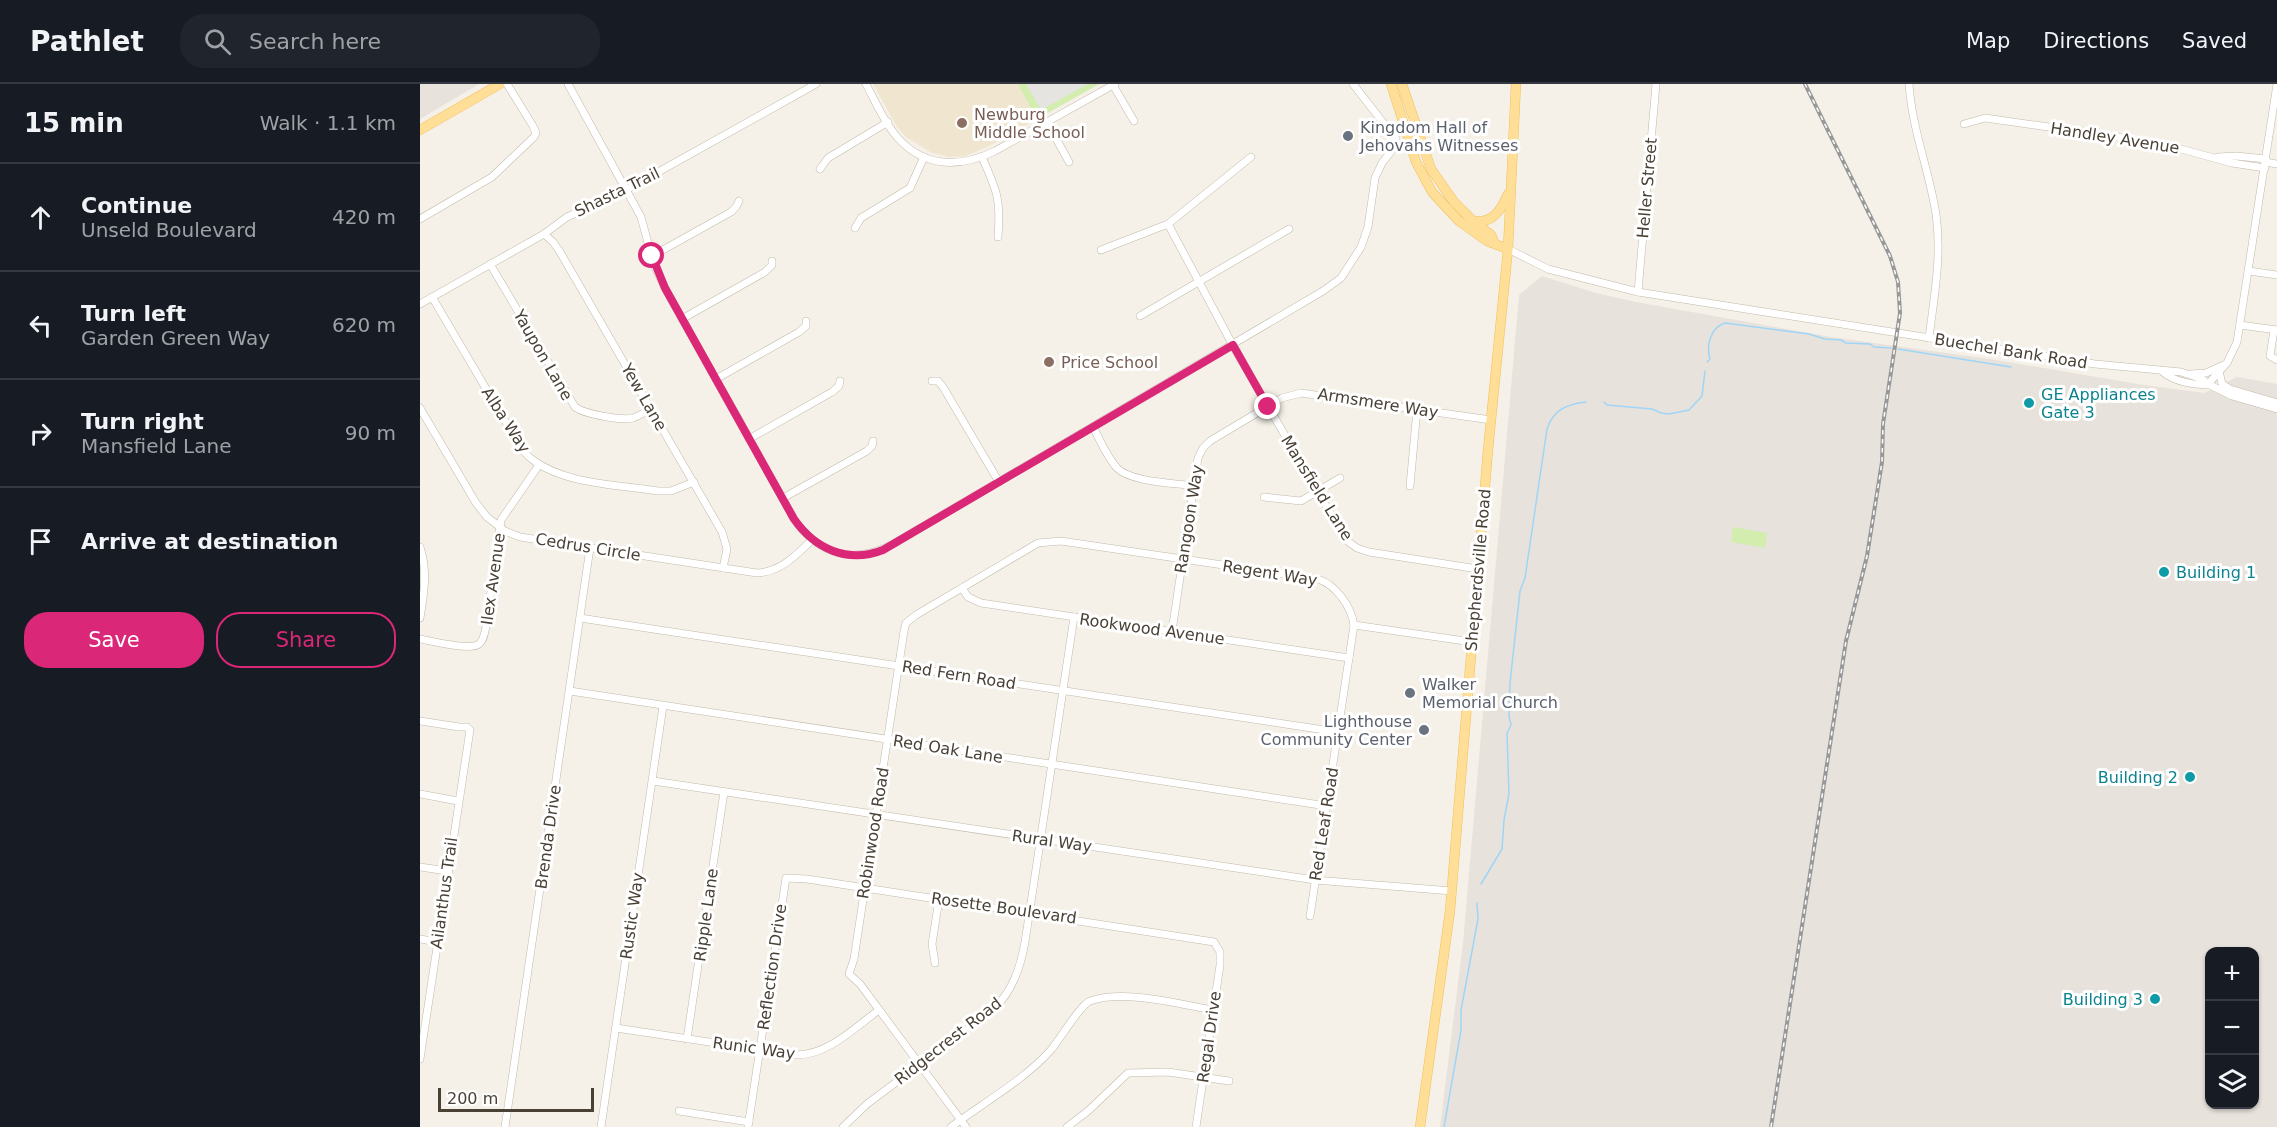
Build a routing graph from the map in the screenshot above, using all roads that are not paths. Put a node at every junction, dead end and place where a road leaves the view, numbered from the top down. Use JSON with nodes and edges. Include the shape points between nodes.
{"nodes":[{"id":1,"x":500,"y":84,"type":"edge"},
{"id":2,"x":507,"y":84,"type":"edge"},
{"id":3,"x":568,"y":84,"type":"edge"},
{"id":4,"x":816,"y":84,"type":"edge"},
{"id":5,"x":866,"y":84,"type":"edge"},
{"id":6,"x":1114,"y":84,"type":"edge"},
{"id":7,"x":1353,"y":84,"type":"edge"},
{"id":8,"x":1391,"y":84,"type":"edge"},
{"id":9,"x":1402,"y":84,"type":"edge"},
{"id":10,"x":1516,"y":84,"type":"edge"},
{"id":11,"x":1656,"y":84,"type":"edge"},
{"id":12,"x":1910,"y":84,"type":"edge"},
{"id":13,"x":2277,"y":84,"type":"edge"},
{"id":14,"x":1134,"y":121,"type":"dead end"},
{"id":15,"x":888,"y":122,"type":"junction"},
{"id":16,"x":1047,"y":122,"type":"junction"},
{"id":17,"x":1964,"y":124,"type":"dead end"},
{"id":18,"x":420,"y":130,"type":"edge"},
{"id":19,"x":924,"y":157,"type":"junction"},
{"id":20,"x":982,"y":157,"type":"junction"},
{"id":21,"x":1251,"y":157,"type":"dead end"},
{"id":22,"x":1069,"y":162,"type":"dead end"},
{"id":23,"x":2265,"y":163,"type":"junction"},
{"id":24,"x":2277,"y":164,"type":"edge"},
{"id":25,"x":820,"y":169,"type":"dead end"},
{"id":26,"x":1512,"y":183,"type":"junction"},
{"id":27,"x":627,"y":190,"type":"junction"},
{"id":28,"x":738,"y":201,"type":"dead end"},
{"id":29,"x":420,"y":219,"type":"edge"},
{"id":30,"x":1473,"y":221,"type":"junction"},
{"id":31,"x":1168,"y":224,"type":"junction"},
{"id":32,"x":855,"y":228,"type":"dead end"},
{"id":33,"x":1289,"y":229,"type":"dead end"},
{"id":34,"x":543,"y":234,"type":"junction"},
{"id":35,"x":998,"y":237,"type":"dead end"},
{"id":36,"x":1494,"y":242,"type":"junction"},
{"id":37,"x":1508,"y":249,"type":"junction"},
{"id":38,"x":1101,"y":250,"type":"dead end"},
{"id":39,"x":652,"y":256,"type":"junction"},
{"id":40,"x":772,"y":261,"type":"dead end"},
{"id":41,"x":490,"y":264,"type":"junction"},
{"id":42,"x":2249,"y":271,"type":"junction"},
{"id":43,"x":2277,"y":275,"type":"edge"},
{"id":44,"x":1200,"y":281,"type":"junction"},
{"id":45,"x":1638,"y":292,"type":"junction"},
{"id":46,"x":432,"y":297,"type":"junction"},
{"id":47,"x":420,"y":304,"type":"edge"},
{"id":48,"x":1140,"y":316,"type":"dead end"},
{"id":49,"x":682,"y":319,"type":"junction"},
{"id":50,"x":806,"y":321,"type":"dead end"},
{"id":51,"x":2240,"y":326,"type":"junction"},
{"id":52,"x":2275,"y":330,"type":"edge"},
{"id":53,"x":1929,"y":338,"type":"junction"},
{"id":54,"x":1233,"y":345,"type":"junction"},
{"id":55,"x":2277,"y":360,"type":"edge"},
{"id":56,"x":2225,"y":365,"type":"junction"},
{"id":57,"x":2219,"y":371,"type":"junction"},
{"id":58,"x":2163,"y":372,"type":"junction"},
{"id":59,"x":2189,"y":375,"type":"junction"},
{"id":60,"x":716,"y":379,"type":"junction"},
{"id":61,"x":840,"y":381,"type":"dead end"},
{"id":62,"x":932,"y":381,"type":"dead end"},
{"id":63,"x":2208,"y":384,"type":"junction"},
{"id":64,"x":2277,"y":403,"type":"edge"},
{"id":65,"x":1268,"y":407,"type":"junction"},
{"id":66,"x":420,"y":408,"type":"edge"},
{"id":67,"x":651,"y":409,"type":"junction"},
{"id":68,"x":1417,"y":409,"type":"junction"},
{"id":69,"x":2277,"y":409,"type":"edge"},
{"id":70,"x":1491,"y":420,"type":"junction"},
{"id":71,"x":1093,"y":427,"type":"junction"},
{"id":72,"x":749,"y":439,"type":"junction"},
{"id":73,"x":873,"y":441,"type":"dead end"},
{"id":74,"x":539,"y":465,"type":"junction"},
{"id":75,"x":1340,"y":478,"type":"dead end"},
{"id":76,"x":694,"y":482,"type":"junction"},
{"id":77,"x":999,"y":482,"type":"junction"},
{"id":78,"x":1194,"y":486,"type":"junction"},
{"id":79,"x":1410,"y":486,"type":"dead end"},
{"id":80,"x":1318,"y":492,"type":"junction"},
{"id":81,"x":1264,"y":497,"type":"dead end"},
{"id":82,"x":783,"y":498,"type":"junction"},
{"id":83,"x":501,"y":527,"type":"junction"},
{"id":84,"x":812,"y":540,"type":"junction"},
{"id":85,"x":1044,"y":542,"type":"joint"},
{"id":86,"x":420,"y":547,"type":"edge"},
{"id":87,"x":590,"y":548,"type":"junction"},
{"id":88,"x":1183,"y":559,"type":"junction"},
{"id":89,"x":723,"y":568,"type":"junction"},
{"id":90,"x":1478,"y":569,"type":"junction"},
{"id":91,"x":962,"y":588,"type":"junction"},
{"id":92,"x":1074,"y":617,"type":"junction"},
{"id":93,"x":420,"y":618,"type":"edge"},
{"id":94,"x":580,"y":618,"type":"junction"},
{"id":95,"x":1354,"y":625,"type":"junction"},
{"id":96,"x":1172,"y":631,"type":"junction"},
{"id":97,"x":420,"y":639,"type":"edge"},
{"id":98,"x":1472,"y":642,"type":"junction"},
{"id":99,"x":1349,"y":658,"type":"junction"},
{"id":100,"x":898,"y":666,"type":"junction"},
{"id":101,"x":1063,"y":691,"type":"junction"},
{"id":102,"x":570,"y":692,"type":"junction"},
{"id":103,"x":663,"y":706,"type":"junction"},
{"id":104,"x":420,"y":721,"type":"edge"},
{"id":105,"x":1338,"y":732,"type":"junction"},
{"id":106,"x":887,"y":739,"type":"junction"},
{"id":107,"x":1052,"y":764,"type":"junction"},
{"id":108,"x":653,"y":781,"type":"junction"},
{"id":109,"x":724,"y":792,"type":"junction"},
{"id":110,"x":420,"y":794,"type":"edge"},
{"id":111,"x":458,"y":801,"type":"junction"},
{"id":112,"x":1327,"y":806,"type":"junction"},
{"id":113,"x":876,"y":815,"type":"junction"},
{"id":114,"x":1040,"y":839,"type":"junction"},
{"id":115,"x":420,"y":867,"type":"edge"},
{"id":116,"x":447,"y":872,"type":"junction"},
{"id":117,"x":786,"y":878,"type":"joint"},
{"id":118,"x":1315,"y":880,"type":"junction"},
{"id":119,"x":865,"y":888,"type":"junction"},
{"id":120,"x":1452,"y":891,"type":"junction"},
{"id":121,"x":939,"y":898,"type":"junction"},
{"id":122,"x":1029,"y":912,"type":"junction"},
{"id":123,"x":1310,"y":916,"type":"dead end"},
{"id":124,"x":420,"y":939,"type":"edge"},
{"id":125,"x":437,"y":942,"type":"junction"},
{"id":126,"x":1218,"y":946,"type":"joint"},
{"id":127,"x":935,"y":963,"type":"dead end"},
{"id":128,"x":879,"y":1010,"type":"junction"},
{"id":129,"x":1214,"y":1010,"type":"junction"},
{"id":130,"x":423,"y":1012,"type":"edge"},
{"id":131,"x":616,"y":1028,"type":"junction"},
{"id":132,"x":687,"y":1039,"type":"junction"},
{"id":133,"x":760,"y":1049,"type":"junction"},
{"id":134,"x":420,"y":1059,"type":"edge"},
{"id":135,"x":920,"y":1065,"type":"junction"},
{"id":136,"x":1203,"y":1078,"type":"junction"},
{"id":137,"x":1229,"y":1081,"type":"dead end"},
{"id":138,"x":679,"y":1111,"type":"dead end"},
{"id":139,"x":961,"y":1120,"type":"junction"},
{"id":140,"x":749,"y":1124,"type":"edge"},
{"id":141,"x":505,"y":1127,"type":"edge"},
{"id":142,"x":601,"y":1127,"type":"edge"},
{"id":143,"x":843,"y":1127,"type":"edge"},
{"id":144,"x":951,"y":1127,"type":"edge"},
{"id":145,"x":966,"y":1127,"type":"edge"},
{"id":146,"x":1067,"y":1127,"type":"edge"},
{"id":147,"x":1196,"y":1127,"type":"edge"},
{"id":148,"x":1420,"y":1127,"type":"edge"}],
"edges":[{"from":1,"to":18,"type":"main road"},
{"from":2,"to":29,"type":"street","via":[[535,135],[492,177]]},
{"from":3,"to":27,"type":"street"},
{"from":4,"to":27,"type":"street","name":"Shasta Trail"},
{"from":5,"to":15,"type":"street"},
{"from":6,"to":14,"type":"street"},
{"from":6,"to":16,"type":"street"},
{"from":7,"to":54,"type":"street","via":[[1397,144],[1378,170],[1366,237],[1346,272],[1323,291]]},
{"from":8,"to":36,"type":"main road","via":[[1416,162],[1432,192],[1459,221]]},
{"from":9,"to":30,"type":"main road","via":[[1431,168],[1443,189]]},
{"from":10,"to":26,"type":"main road","name":"Shepherdsville Road"},
{"from":11,"to":45,"type":"street","name":"Heller Street"},
{"from":12,"to":53,"type":"street","via":[[1915,130],[1938,237]]},
{"from":13,"to":23,"type":"street"},
{"from":15,"to":19,"type":"street","via":[[899,139]]},
{"from":15,"to":25,"type":"street","via":[[828,158]]},
{"from":16,"to":20,"type":"street"},
{"from":16,"to":22,"type":"street"},
{"from":17,"to":23,"type":"street","name":"Handley Avenue","via":[[1985,118],[2170,146],[2232,163]]},
{"from":19,"to":20,"type":"street","via":[[964,163]]},
{"from":19,"to":32,"type":"street","via":[[907,191],[861,218]]},
{"from":20,"to":35,"type":"street","via":[[998,197]]},
{"from":21,"to":31,"type":"street"},
{"from":23,"to":24,"type":"street","name":"Handley Avenue"},
{"from":23,"to":42,"type":"street"},
{"from":26,"to":30,"type":"main road","via":[[1496,215]]},
{"from":26,"to":37,"type":"main road","name":"Shepherdsville Road"},
{"from":27,"to":34,"type":"street","name":"Shasta Trail","via":[[576,212]]},
{"from":27,"to":39,"type":"street","via":[[644,223]]},
{"from":28,"to":39,"type":"street","via":[[731,212]]},
{"from":30,"to":36,"type":"main road"},
{"from":31,"to":38,"type":"street"},
{"from":31,"to":44,"type":"street","name":"Mansfield Lane"},
{"from":33,"to":44,"type":"street"},
{"from":34,"to":41,"type":"street","name":"Shasta Trail"},
{"from":34,"to":67,"type":"street","name":"Yew Lane","via":[[560,252]]},
{"from":36,"to":37,"type":"main road"},
{"from":37,"to":45,"type":"street","name":"Buechel Bank Road","via":[[1548,269]]},
{"from":37,"to":70,"type":"main road","name":"Shepherdsville Road"},
{"from":39,"to":49,"type":"street"},
{"from":40,"to":49,"type":"street","via":[[765,272]]},
{"from":41,"to":46,"type":"street","name":"Shasta Trail"},
{"from":41,"to":67,"type":"street","name":"Yaupon Lane","via":[[575,407],[586,413],[629,419]]},
{"from":42,"to":43,"type":"street"},
{"from":42,"to":51,"type":"street"},
{"from":44,"to":48,"type":"street"},
{"from":44,"to":54,"type":"street","name":"Mansfield Lane"},
{"from":45,"to":53,"type":"street","name":"Buechel Bank Road"},
{"from":46,"to":47,"type":"street","name":"Shasta Trail"},
{"from":46,"to":74,"type":"street","name":"Alba Way","via":[[520,447]]},
{"from":49,"to":60,"type":"street"},
{"from":50,"to":60,"type":"street","via":[[799,332]]},
{"from":51,"to":52,"type":"street"},
{"from":51,"to":56,"type":"street","via":[[2236,347]]},
{"from":52,"to":55,"type":"street","via":[[2270,356]]},
{"from":53,"to":58,"type":"street","name":"Buechel Bank Road"},
{"from":54,"to":65,"type":"street","name":"Mansfield Lane"},
{"from":54,"to":71,"type":"street"},
{"from":56,"to":57,"type":"street"},
{"from":56,"to":59,"type":"street"},
{"from":57,"to":63,"type":"street"},
{"from":57,"to":64,"type":"street","via":[[2222,384],[2230,389]]},
{"from":58,"to":59,"type":"street","name":"Buechel Bank Road"},
{"from":58,"to":63,"type":"street","via":[[2200,386]]},
{"from":59,"to":63,"type":"street","name":"Buechel Bank Road"},
{"from":60,"to":72,"type":"street"},
{"from":61,"to":72,"type":"street","via":[[832,392]]},
{"from":62,"to":77,"type":"street","via":[[943,387]]},
{"from":63,"to":69,"type":"street","name":"Buechel Bank Road","via":[[2232,396]]},
{"from":65,"to":68,"type":"street","name":"Armsmere Way","via":[[1301,393]]},
{"from":65,"to":78,"type":"street","name":"Rangoon Way","via":[[1203,447]]},
{"from":65,"to":80,"type":"street","name":"Mansfield Lane"},
{"from":66,"to":83,"type":"street","name":"Cedrus Circle","via":[[476,503]]},
{"from":67,"to":76,"type":"street","name":"Yew Lane"},
{"from":68,"to":70,"type":"street","name":"Armsmere Way"},
{"from":68,"to":79,"type":"street"},
{"from":70,"to":90,"type":"main road","name":"Shepherdsville Road"},
{"from":71,"to":77,"type":"street"},
{"from":71,"to":78,"type":"street","via":[[1122,472]]},
{"from":72,"to":82,"type":"street"},
{"from":73,"to":82,"type":"street","via":[[867,452]]},
{"from":74,"to":76,"type":"street","name":"Alba Way","via":[[573,478],[658,491],[671,491]]},
{"from":74,"to":83,"type":"street","name":"Ilex Avenue","via":[[501,520]]},
{"from":75,"to":80,"type":"street"},
{"from":76,"to":89,"type":"street","name":"Yew Lane","via":[[724,536],[727,549]]},
{"from":77,"to":84,"type":"street","via":[[877,552],[844,554]]},
{"from":78,"to":88,"type":"street","name":"Rangoon Way"},
{"from":80,"to":81,"type":"street","via":[[1297,501]]},
{"from":80,"to":90,"type":"street","name":"Mansfield Lane","via":[[1344,537],[1357,548]]},
{"from":82,"to":84,"type":"street"},
{"from":83,"to":87,"type":"street","name":"Cedrus Circle","via":[[520,537]]},
{"from":83,"to":97,"type":"street","name":"Ilex Avenue","via":[[482,640],[468,646]]},
{"from":84,"to":89,"type":"street","name":"Cedrus Circle","via":[[772,571]]},
{"from":85,"to":88,"type":"street","name":"Regent Way","via":[[1061,541]]},
{"from":85,"to":91,"type":"street","name":"Robinwood Road"},
{"from":86,"to":93,"type":"street","via":[[425,581]]},
{"from":87,"to":89,"type":"street","name":"Cedrus Circle"},
{"from":87,"to":94,"type":"street","name":"Brenda Drive"},
{"from":88,"to":95,"type":"street","name":"Regent Way","via":[[1323,581],[1339,594]]},
{"from":88,"to":96,"type":"street","name":"Rangoon Way"},
{"from":90,"to":98,"type":"main road","name":"Shepherdsville Road"},
{"from":91,"to":92,"type":"street","name":"Rookwood Avenue","via":[[968,597],[981,603]]},
{"from":91,"to":100,"type":"street","name":"Robinwood Road","via":[[906,623]]},
{"from":92,"to":96,"type":"street","name":"Rookwood Avenue"},
{"from":92,"to":101,"type":"street","name":"Ridgecrest Road"},
{"from":94,"to":100,"type":"street","name":"Red Fern Road"},
{"from":94,"to":102,"type":"street","name":"Brenda Drive"},
{"from":95,"to":98,"type":"street"},
{"from":95,"to":99,"type":"street","name":"Red Leaf Road"},
{"from":96,"to":99,"type":"street","name":"Rookwood Avenue"},
{"from":98,"to":120,"type":"main road","name":"Shepherdsville Road"},
{"from":99,"to":105,"type":"street","name":"Red Leaf Road"},
{"from":100,"to":101,"type":"street","name":"Red Fern Road"},
{"from":100,"to":106,"type":"street","name":"Robinwood Road"},
{"from":101,"to":105,"type":"street","name":"Red Fern Road"},
{"from":101,"to":107,"type":"street","name":"Ridgecrest Road"},
{"from":102,"to":103,"type":"street","name":"Red Oak Lane"},
{"from":102,"to":141,"type":"street","name":"Brenda Drive"},
{"from":103,"to":106,"type":"street","name":"Red Oak Lane"},
{"from":103,"to":108,"type":"street","name":"Rustic Way"},
{"from":104,"to":111,"type":"street","name":"Ailanthus Trail","via":[[469,728]]},
{"from":105,"to":112,"type":"street","name":"Red Leaf Road"},
{"from":106,"to":107,"type":"street","name":"Red Oak Lane"},
{"from":106,"to":113,"type":"street","name":"Robinwood Road"},
{"from":107,"to":112,"type":"street","name":"Red Oak Lane"},
{"from":107,"to":114,"type":"street","name":"Ridgecrest Road"},
{"from":108,"to":109,"type":"street","name":"Rural Way"},
{"from":108,"to":131,"type":"street","name":"Rustic Way"},
{"from":109,"to":113,"type":"street","name":"Rural Way"},
{"from":109,"to":132,"type":"street","name":"Ripple Lane"},
{"from":110,"to":111,"type":"street"},
{"from":111,"to":116,"type":"street","name":"Ailanthus Trail"},
{"from":112,"to":118,"type":"street","name":"Red Leaf Road"},
{"from":113,"to":114,"type":"street","name":"Rural Way"},
{"from":113,"to":119,"type":"street","name":"Robinwood Road"},
{"from":114,"to":118,"type":"street","name":"Rural Way"},
{"from":114,"to":122,"type":"street","name":"Ridgecrest Road"},
{"from":115,"to":116,"type":"street"},
{"from":116,"to":125,"type":"street","name":"Ailanthus Trail"},
{"from":117,"to":119,"type":"street","name":"Rosette Boulevard"},
{"from":117,"to":133,"type":"street","name":"Reflection Drive"},
{"from":118,"to":120,"type":"street","name":"Rural Way"},
{"from":118,"to":123,"type":"street","name":"Red Leaf Road"},
{"from":119,"to":121,"type":"street","name":"Rosette Boulevard"},
{"from":119,"to":128,"type":"street","name":"Robinwood Road","via":[[849,974]]},
{"from":120,"to":148,"type":"main road","name":"Shepherdsville Road"},
{"from":121,"to":122,"type":"street","name":"Rosette Boulevard"},
{"from":121,"to":127,"type":"street","via":[[932,944]]},
{"from":122,"to":126,"type":"street","name":"Rosette Boulevard","via":[[1201,938]]},
{"from":122,"to":135,"type":"street","name":"Ridgecrest Road","via":[[1020,968],[1006,996]]},
{"from":124,"to":125,"type":"street"},
{"from":125,"to":130,"type":"street","name":"Ailanthus Trail"},
{"from":126,"to":129,"type":"street","name":"Regal Drive","via":[[1220,965]]},
{"from":128,"to":133,"type":"street","name":"Runic Way","via":[[817,1052],[800,1055]]},
{"from":128,"to":135,"type":"street","name":"Robinwood Road"},
{"from":129,"to":136,"type":"street","name":"Regal Drive"},
{"from":129,"to":139,"type":"street","via":[[1123,997],[1089,1002],[1041,1059]]},
{"from":130,"to":134,"type":"street","name":"Ailanthus Trail"},
{"from":131,"to":132,"type":"street","name":"Runic Way"},
{"from":131,"to":142,"type":"street","name":"Rustic Way"},
{"from":132,"to":133,"type":"street","name":"Runic Way"},
{"from":133,"to":140,"type":"street","name":"Reflection Drive"},
{"from":135,"to":139,"type":"street","name":"Robinwood Road"},
{"from":135,"to":143,"type":"street","name":"Ridgecrest Road"},
{"from":136,"to":137,"type":"street"},
{"from":136,"to":146,"type":"street","via":[[1168,1072],[1128,1073]]},
{"from":136,"to":147,"type":"street","name":"Regal Drive"},
{"from":138,"to":140,"type":"street"},
{"from":139,"to":144,"type":"street"},
{"from":139,"to":145,"type":"street","name":"Robinwood Road"}]}
